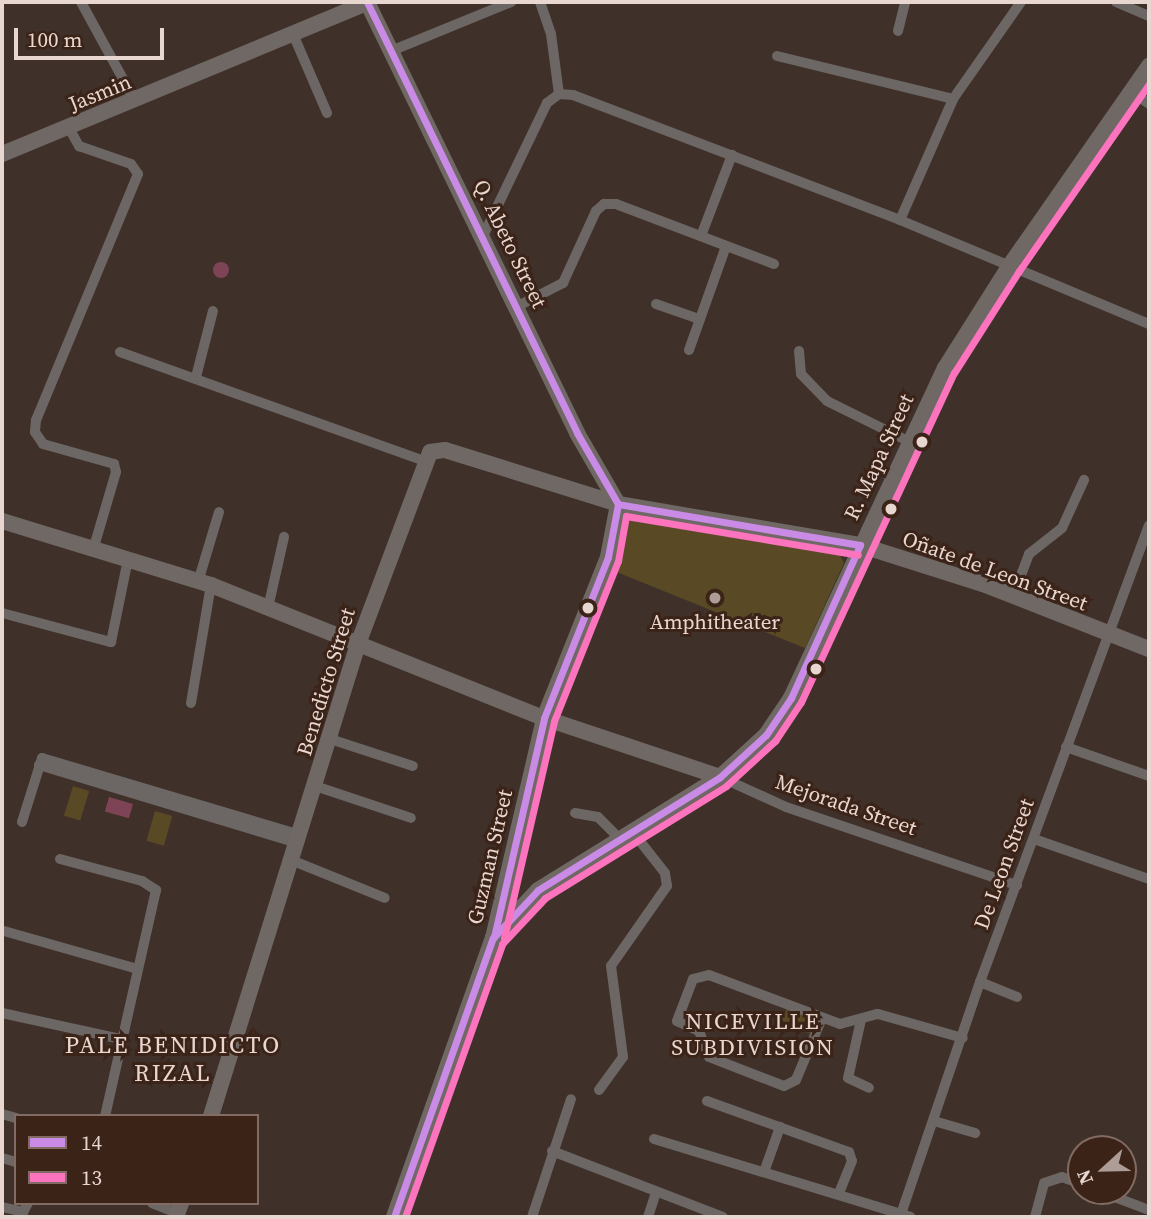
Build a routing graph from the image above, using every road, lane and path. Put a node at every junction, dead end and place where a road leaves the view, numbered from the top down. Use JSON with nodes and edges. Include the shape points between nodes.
{"nodes":[{"id":1,"x":81,"y":2,"type":"edge"},
{"id":2,"x":367,"y":2,"type":"edge"},
{"id":3,"x":512,"y":2,"type":"edge"},
{"id":4,"x":540,"y":2,"type":"edge"},
{"id":5,"x":905,"y":2,"type":"edge"},
{"id":6,"x":1021,"y":2,"type":"edge"},
{"id":7,"x":1116,"y":2,"type":"edge"},
{"id":8,"x":1149,"y":16,"type":"edge"},
{"id":9,"x":898,"y":30,"type":"dead end"},
{"id":10,"x":293,"y":34,"type":"junction"},
{"id":11,"x":391,"y":51,"type":"junction"},
{"id":12,"x":777,"y":56,"type":"dead end"},
{"id":13,"x":1149,"y":66,"type":"edge"},
{"id":14,"x":1130,"y":91,"type":"junction"},
{"id":15,"x":559,"y":94,"type":"junction"},
{"id":16,"x":953,"y":99,"type":"junction"},
{"id":17,"x":135,"y":102,"type":"junction"},
{"id":18,"x":1149,"y":104,"type":"edge"},
{"id":19,"x":327,"y":113,"type":"dead end"},
{"id":20,"x":69,"y":128,"type":"junction"},
{"id":21,"x":2,"y":154,"type":"edge"},
{"id":22,"x":732,"y":155,"type":"junction"},
{"id":23,"x":900,"y":220,"type":"junction"},
{"id":24,"x":482,"y":236,"type":"junction"},
{"id":25,"x":701,"y":236,"type":"junction"},
{"id":26,"x":725,"y":248,"type":"junction"},
{"id":27,"x":774,"y":264,"type":"dead end"},
{"id":28,"x":1010,"y":265,"type":"junction"},
{"id":29,"x":656,"y":304,"type":"dead end"},
{"id":30,"x":518,"y":306,"type":"junction"},
{"id":31,"x":213,"y":311,"type":"dead end"},
{"id":32,"x":699,"y":319,"type":"junction"},
{"id":33,"x":1149,"y":324,"type":"edge"},
{"id":34,"x":689,"y":349,"type":"dead end"},
{"id":35,"x":799,"y":351,"type":"dead end"},
{"id":36,"x":120,"y":352,"type":"dead end"},
{"id":37,"x":197,"y":377,"type":"junction"},
{"id":38,"x":908,"y":441,"type":"junction"},
{"id":39,"x":424,"y":461,"type":"junction"},
{"id":40,"x":1084,"y":480,"type":"dead end"},
{"id":41,"x":618,"y":504,"type":"junction"},
{"id":42,"x":219,"y":512,"type":"dead end"},
{"id":43,"x":2,"y":521,"type":"edge"},
{"id":44,"x":1149,"y":525,"type":"edge"},
{"id":45,"x":284,"y":537,"type":"dead end"},
{"id":46,"x":860,"y":545,"type":"junction"},
{"id":47,"x":93,"y":550,"type":"junction"},
{"id":48,"x":128,"y":559,"type":"junction"},
{"id":49,"x":204,"y":584,"type":"junction"},
{"id":50,"x":1013,"y":596,"type":"junction"},
{"id":51,"x":268,"y":608,"type":"junction"},
{"id":52,"x":2,"y":613,"type":"edge"},
{"id":53,"x":1109,"y":635,"type":"junction"},
{"id":54,"x":358,"y":644,"type":"junction"},
{"id":55,"x":1149,"y":649,"type":"edge"},
{"id":56,"x":191,"y":703,"type":"dead end"},
{"id":57,"x":544,"y":718,"type":"junction"},
{"id":58,"x":330,"y":739,"type":"junction"},
{"id":59,"x":1066,"y":747,"type":"junction"},
{"id":60,"x":413,"y":766,"type":"dead end"},
{"id":61,"x":1149,"y":776,"type":"edge"},
{"id":62,"x":720,"y":777,"type":"junction"},
{"id":63,"x":315,"y":786,"type":"junction"},
{"id":64,"x":575,"y":813,"type":"dead end"},
{"id":65,"x":411,"y":818,"type":"dead end"},
{"id":66,"x":22,"y":822,"type":"dead end"},
{"id":67,"x":626,"y":835,"type":"junction"},
{"id":68,"x":298,"y":839,"type":"junction"},
{"id":69,"x":1034,"y":839,"type":"junction"},
{"id":70,"x":60,"y":859,"type":"dead end"},
{"id":71,"x":291,"y":860,"type":"junction"},
{"id":72,"x":1149,"y":879,"type":"edge"},
{"id":73,"x":1017,"y":885,"type":"junction"},
{"id":74,"x":385,"y":898,"type":"dead end"},
{"id":75,"x":4,"y":931,"type":"dead end"},
{"id":76,"x":494,"y":938,"type":"junction"},
{"id":77,"x":137,"y":970,"type":"junction"},
{"id":78,"x":980,"y":982,"type":"junction"},
{"id":79,"x":1017,"y":997,"type":"dead end"},
{"id":80,"x":2,"y":1013,"type":"edge"},
{"id":81,"x":822,"y":1018,"type":"junction"},
{"id":82,"x":861,"y":1020,"type":"junction"},
{"id":83,"x":963,"y":1038,"type":"junction"},
{"id":84,"x":120,"y":1040,"type":"junction"},
{"id":85,"x":869,"y":1088,"type":"dead end"},
{"id":86,"x":599,"y":1090,"type":"dead end"},
{"id":87,"x":571,"y":1099,"type":"dead end"},
{"id":88,"x":706,"y":1101,"type":"dead end"},
{"id":89,"x":105,"y":1114,"type":"edge"},
{"id":90,"x":212,"y":1114,"type":"edge"},
{"id":91,"x":934,"y":1121,"type":"junction"},
{"id":92,"x":780,"y":1127,"type":"junction"},
{"id":93,"x":975,"y":1133,"type":"dead end"},
{"id":94,"x":654,"y":1139,"type":"dead end"},
{"id":95,"x":552,"y":1151,"type":"junction"},
{"id":96,"x":764,"y":1172,"type":"junction"},
{"id":97,"x":1067,"y":1179,"type":"edge"},
{"id":98,"x":656,"y":1193,"type":"junction"},
{"id":99,"x":839,"y":1194,"type":"junction"},
{"id":100,"x":27,"y":1205,"type":"edge"},
{"id":101,"x":158,"y":1205,"type":"edge"},
{"id":102,"x":2,"y":1207,"type":"edge"},
{"id":103,"x":178,"y":1211,"type":"edge"},
{"id":104,"x":904,"y":1216,"type":"edge"},
{"id":105,"x":394,"y":1217,"type":"edge"},
{"id":106,"x":532,"y":1217,"type":"edge"},
{"id":107,"x":648,"y":1217,"type":"edge"},
{"id":108,"x":723,"y":1217,"type":"edge"},
{"id":109,"x":1035,"y":1217,"type":"edge"}],
"edges":[{"from":1,"to":17,"type":"street"},
{"from":2,"to":10,"type":"main road","name":"Jasmin"},
{"from":2,"to":11,"type":"main road","name":"Q. Abeto Street"},
{"from":3,"to":11,"type":"street"},
{"from":4,"to":15,"type":"street","via":[[551,34]]},
{"from":5,"to":9,"type":"street"},
{"from":6,"to":16,"type":"street"},
{"from":7,"to":8,"type":"street"},
{"from":10,"to":17,"type":"main road","name":"Jasmin"},
{"from":10,"to":19,"type":"street"},
{"from":11,"to":24,"type":"main road","name":"Q. Abeto Street"},
{"from":12,"to":16,"type":"street"},
{"from":13,"to":14,"type":"main road","name":"R. Mapa Street"},
{"from":14,"to":18,"type":"street"},
{"from":14,"to":28,"type":"main road","name":"R. Mapa Street"},
{"from":15,"to":22,"type":"street"},
{"from":15,"to":24,"type":"street","via":[[538,118]]},
{"from":16,"to":23,"type":"street"},
{"from":17,"to":20,"type":"main road","name":"Jasmin"},
{"from":20,"to":21,"type":"main road","name":"Jasmin"},
{"from":20,"to":47,"type":"street","via":[[79,146],[131,164],[138,174],[36,420],[35,432],[43,444],[114,464],[116,472]]},
{"from":22,"to":23,"type":"street"},
{"from":22,"to":25,"type":"street"},
{"from":23,"to":28,"type":"street"},
{"from":24,"to":30,"type":"main road","name":"Q. Abeto Street"},
{"from":25,"to":26,"type":"street"},
{"from":25,"to":30,"type":"street","via":[[616,204],[604,204],[596,211],[563,282]]},
{"from":26,"to":27,"type":"street"},
{"from":26,"to":32,"type":"street"},
{"from":28,"to":33,"type":"street"},
{"from":28,"to":38,"type":"main road","name":"R. Mapa Street","via":[[945,368]]},
{"from":29,"to":32,"type":"street"},
{"from":30,"to":41,"type":"main road","name":"Q. Abeto Street","via":[[576,433]]},
{"from":31,"to":37,"type":"street"},
{"from":32,"to":34,"type":"street"},
{"from":35,"to":38,"type":"street","via":[[801,374],[827,401]]},
{"from":36,"to":37,"type":"street"},
{"from":37,"to":39,"type":"street"},
{"from":38,"to":46,"type":"main road","name":"R. Mapa Street"},
{"from":39,"to":41,"type":"main road","via":[[430,452],[445,450]]},
{"from":39,"to":54,"type":"main road","name":"Benedicto Street"},
{"from":40,"to":50,"type":"street","via":[[1062,528],[1029,554]]},
{"from":41,"to":46,"type":"main road","name":"Oñate de Leon Street"},
{"from":41,"to":57,"type":"main road","name":"Guzman Street","via":[[608,557]]},
{"from":42,"to":49,"type":"street"},
{"from":43,"to":47,"type":"main road","name":"Mejorada Street"},
{"from":44,"to":53,"type":"street","name":"De Leon Street"},
{"from":45,"to":51,"type":"street"},
{"from":46,"to":50,"type":"main road","name":"Oñate de Leon Street"},
{"from":46,"to":62,"type":"main road","name":"R. Mapa Street","via":[[791,698],[766,735]]},
{"from":47,"to":48,"type":"main road","name":"Mejorada Street"},
{"from":48,"to":49,"type":"main road","name":"Mejorada Street"},
{"from":48,"to":52,"type":"street","via":[[111,642]]},
{"from":49,"to":51,"type":"main road","name":"Mejorada Street"},
{"from":49,"to":56,"type":"street"},
{"from":50,"to":53,"type":"main road","name":"Oñate de Leon Street"},
{"from":51,"to":54,"type":"main road","name":"Mejorada Street"},
{"from":53,"to":55,"type":"main road","name":"Oñate de Leon Street"},
{"from":53,"to":59,"type":"street","name":"De Leon Street"},
{"from":54,"to":57,"type":"main road","name":"Mejorada Street"},
{"from":54,"to":58,"type":"main road","name":"Benedicto Street"},
{"from":57,"to":62,"type":"main road","name":"Mejorada Street"},
{"from":57,"to":76,"type":"main road","name":"Guzman Street"},
{"from":58,"to":60,"type":"street"},
{"from":58,"to":63,"type":"main road","name":"Benedicto Street"},
{"from":59,"to":61,"type":"street"},
{"from":59,"to":69,"type":"street","name":"De Leon Street"},
{"from":62,"to":67,"type":"main road","name":"R. Mapa Street"},
{"from":62,"to":73,"type":"street","name":"Mejorada Street","via":[[786,807]]},
{"from":63,"to":65,"type":"street"},
{"from":63,"to":68,"type":"main road","name":"Benedicto Street"},
{"from":64,"to":67,"type":"street","via":[[598,817]]},
{"from":66,"to":68,"type":"street","via":[[40,761]]},
{"from":67,"to":76,"type":"main road","name":"R. Mapa Street","via":[[538,890]]},
{"from":67,"to":86,"type":"street","via":[[665,873],[667,886],[611,966],[623,1057]]},
{"from":68,"to":71,"type":"main road","name":"Benedicto Street"},
{"from":69,"to":72,"type":"street"},
{"from":69,"to":73,"type":"street","name":"De Leon Street"},
{"from":70,"to":77,"type":"street","via":[[142,881],[156,890]]},
{"from":71,"to":74,"type":"street"},
{"from":71,"to":90,"type":"main road","name":"Benedicto Street"},
{"from":73,"to":78,"type":"street","name":"De Leon Street"},
{"from":75,"to":77,"type":"street"},
{"from":76,"to":105,"type":"main road","name":"Guzman Street"},
{"from":77,"to":84,"type":"street"},
{"from":78,"to":79,"type":"street"},
{"from":78,"to":83,"type":"street","name":"De Leon Street"},
{"from":80,"to":84,"type":"street"},
{"from":81,"to":81,"type":"street","via":[[795,1003],[709,975],[693,979],[677,1021],[699,1031],[709,1058],[784,1086],[796,1080]]},
{"from":81,"to":82,"type":"street","via":[[849,1025]]},
{"from":82,"to":83,"type":"street","via":[[878,1014]]},
{"from":82,"to":85,"type":"street","via":[[848,1078]]},
{"from":83,"to":91,"type":"street","name":"De Leon Street"},
{"from":84,"to":89,"type":"street"},
{"from":87,"to":95,"type":"street"},
{"from":88,"to":92,"type":"street"},
{"from":91,"to":93,"type":"street"},
{"from":91,"to":104,"type":"street","name":"De Leon Street"},
{"from":92,"to":96,"type":"street"},
{"from":92,"to":99,"type":"street","via":[[851,1154]]},
{"from":94,"to":96,"type":"street"},
{"from":95,"to":98,"type":"street"},
{"from":95,"to":106,"type":"street"},
{"from":96,"to":99,"type":"street"},
{"from":97,"to":109,"type":"street","via":[[1044,1183]]},
{"from":98,"to":107,"type":"street"},
{"from":98,"to":108,"type":"street"},
{"from":99,"to":104,"type":"street"},
{"from":100,"to":102,"type":"street","via":[[23,1212]]},
{"from":101,"to":103,"type":"street"}]}
